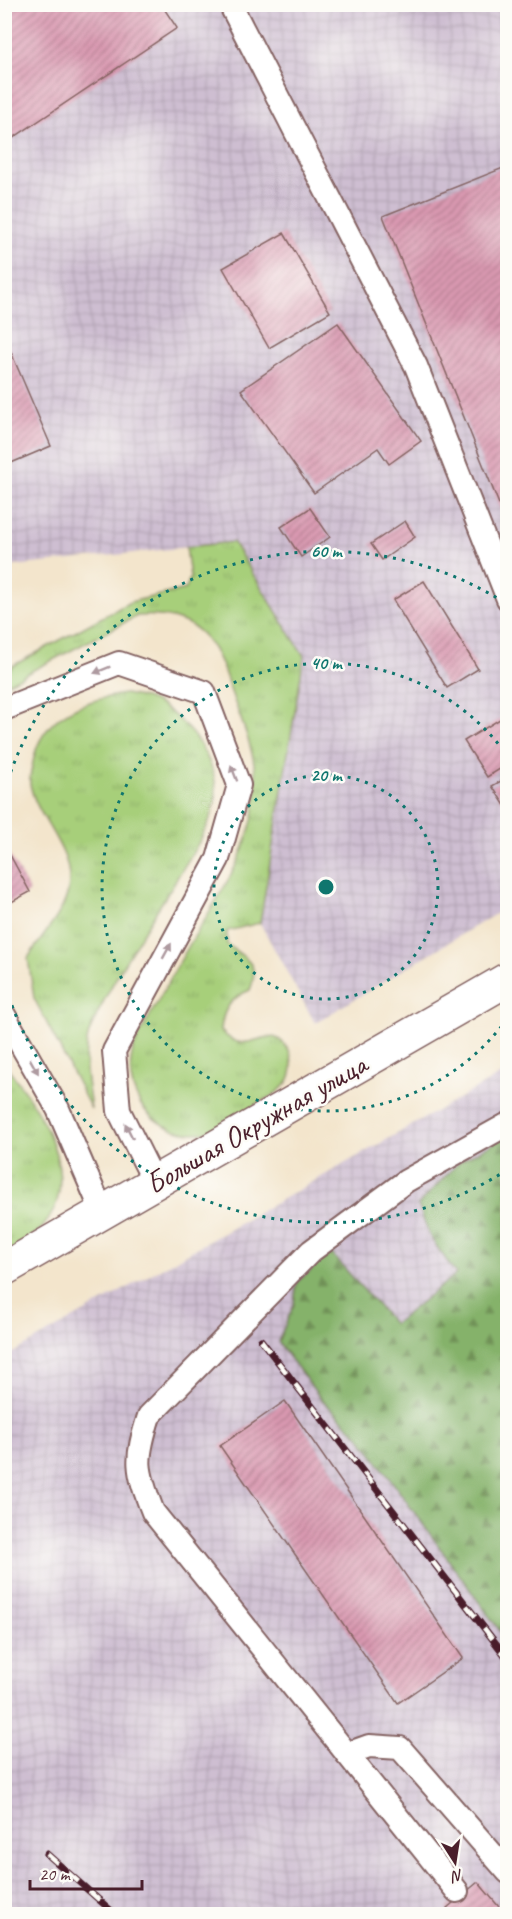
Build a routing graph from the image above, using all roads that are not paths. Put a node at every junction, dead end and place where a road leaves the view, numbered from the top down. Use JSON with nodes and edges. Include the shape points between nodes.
{"nodes":[{"id":1,"x":230,"y":4,"type":"edge"},
{"id":2,"x":507,"y":599,"type":"edge"},
{"id":3,"x":4,"y":709,"type":"edge"},
{"id":4,"x":507,"y":979,"type":"edge"},
{"id":5,"x":4,"y":1015,"type":"edge"},
{"id":6,"x":507,"y":1124,"type":"edge"},
{"id":7,"x":155,"y":1183,"type":"junction"},
{"id":8,"x":102,"y":1212,"type":"junction"},
{"id":9,"x":4,"y":1269,"type":"edge"},
{"id":10,"x":347,"y":1754,"type":"junction"},
{"id":11,"x":507,"y":1872,"type":"edge"},
{"id":12,"x":458,"y":1892,"type":"dead end"}],
"edges":[{"from":1,"to":2,"type":"lane","via":[[416,366]]},
{"from":7,"to":3,"type":"lane","one_way":true,"via":[[119,1111],[114,1051],[218,859],[239,785],[204,692],[119,663]]},
{"from":4,"to":7,"type":"street","name":"Большая Окружная улица"},
{"from":5,"to":8,"type":"lane","one_way":true,"via":[[58,1108]]},
{"from":6,"to":10,"type":"lane","via":[[406,1181],[311,1251],[149,1416],[138,1451],[141,1483],[153,1512]]},
{"from":7,"to":8,"type":"street","name":"Большая Окружная улица"},
{"from":8,"to":9,"type":"street","name":"Большая Окружная улица"},
{"from":10,"to":11,"type":"lane","via":[[369,1746],[400,1748]]},
{"from":10,"to":12,"type":"lane"}]}
